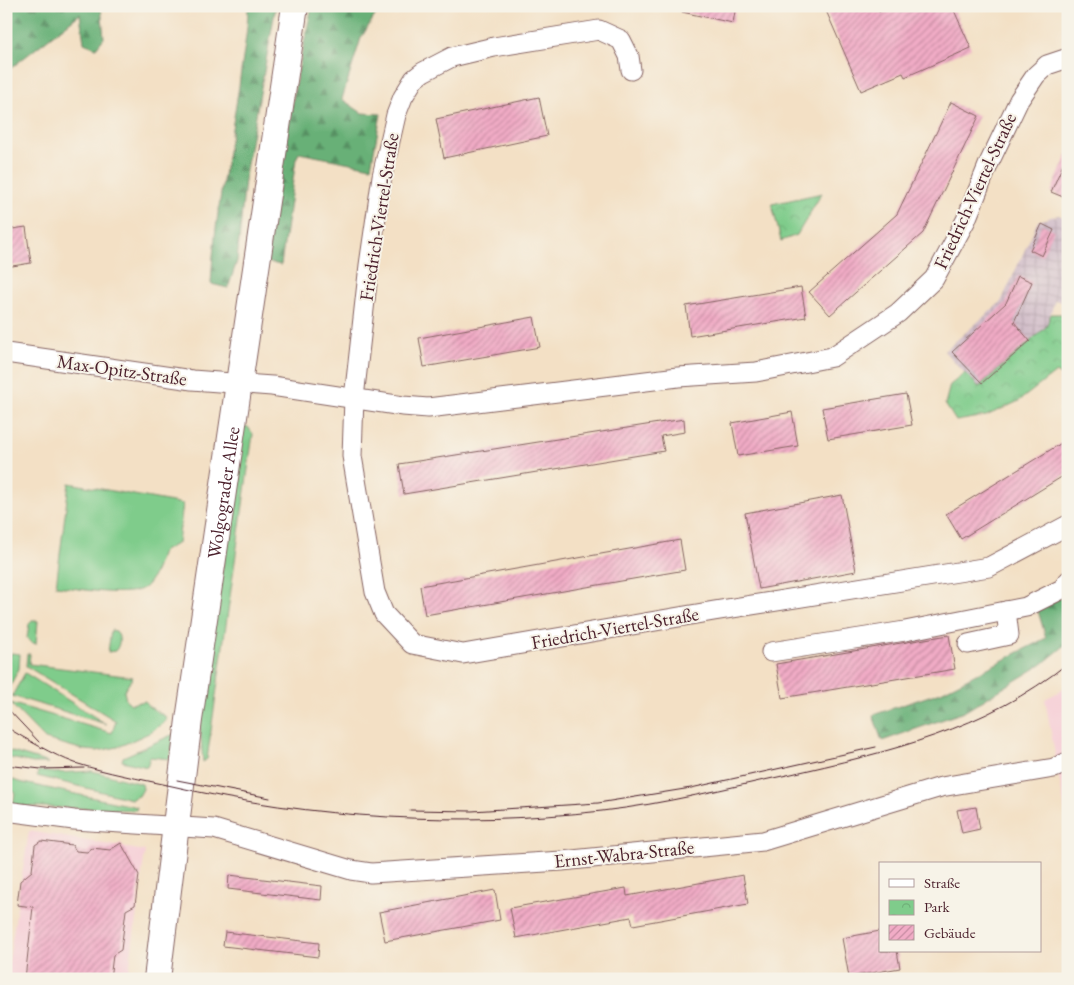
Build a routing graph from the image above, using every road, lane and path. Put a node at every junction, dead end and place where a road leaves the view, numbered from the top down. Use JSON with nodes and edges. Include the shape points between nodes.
{"nodes":[{"id":1,"x":296,"y":6,"type":"edge"},
{"id":2,"x":1068,"y":58,"type":"edge"},
{"id":3,"x":631,"y":70,"type":"dead end"},
{"id":4,"x":6,"y":353,"type":"edge"},
{"id":5,"x":239,"y":382,"type":"junction"},
{"id":6,"x":354,"y":398,"type":"junction"},
{"id":7,"x":1068,"y":527,"type":"edge"},
{"id":8,"x":1068,"y":581,"type":"edge"},
{"id":9,"x":1006,"y":611,"type":"junction"},
{"id":10,"x":968,"y":644,"type":"dead end"},
{"id":11,"x":771,"y":652,"type":"dead end"},
{"id":12,"x":1068,"y":762,"type":"edge"},
{"id":13,"x":6,"y":811,"type":"edge"},
{"id":14,"x":176,"y":827,"type":"junction"},
{"id":15,"x":156,"y":979,"type":"edge"}],
"edges":[{"from":1,"to":5,"type":"main road","name":"Wolgograder Allee"},
{"from":2,"to":6,"type":"street","name":"Friedrich-Viertel-Straße","via":[[1047,65],[1018,100],[966,220],[934,280],[898,312],[832,356],[756,372],[678,377],[428,408]]},
{"from":3,"to":6,"type":"street","name":"Friedrich-Viertel-Straße","via":[[629,56],[621,40],[599,30],[452,57],[414,79],[396,115],[382,176]]},
{"from":4,"to":5,"type":"street","name":"Max-Opitz-Straße","via":[[192,380]]},
{"from":5,"to":6,"type":"street","name":"Friedrich-Viertel-Straße"},
{"from":5,"to":14,"type":"main road","name":"Wolgograder Allee"},
{"from":6,"to":7,"type":"street","name":"Friedrich-Viertel-Straße","via":[[352,456],[375,592],[384,614],[412,644],[463,654],[989,568]]},
{"from":8,"to":9,"type":"street","via":[[1062,589],[1026,607]]},
{"from":9,"to":10,"type":"street","via":[[1009,635]]},
{"from":9,"to":11,"type":"street","via":[[906,631]]},
{"from":12,"to":14,"type":"street","name":"Ernst-Wabra-Straße","via":[[1054,768],[941,787],[763,841],[562,861],[371,873],[351,870],[214,829]]},
{"from":13,"to":14,"type":"street","name":"Ernst-Wabra-Straße","via":[[74,820]]},
{"from":14,"to":15,"type":"main road","name":"Wolgograder Allee"}]}
